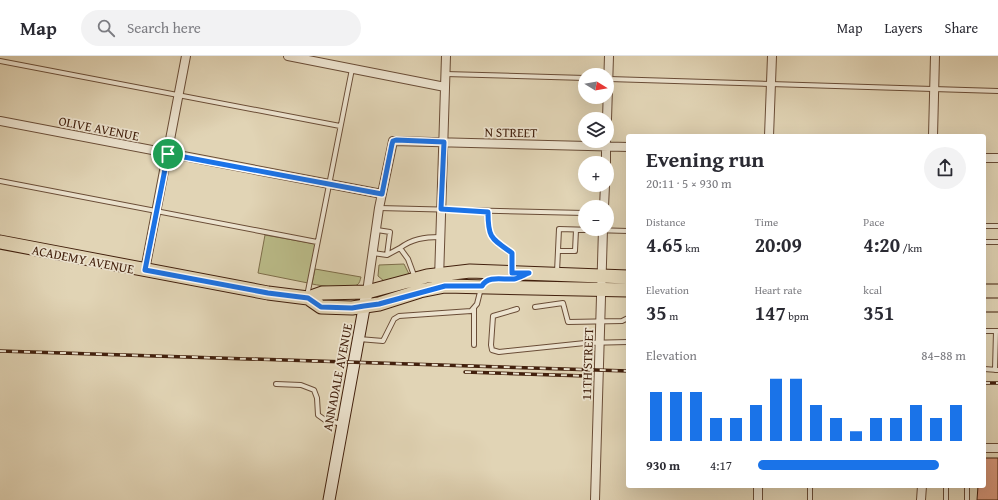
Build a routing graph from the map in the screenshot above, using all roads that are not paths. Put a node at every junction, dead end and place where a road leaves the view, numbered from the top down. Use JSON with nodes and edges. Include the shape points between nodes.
{"nodes":[{"id":1,"x":186,"y":56,"type":"edge"},
{"id":2,"x":288,"y":56,"type":"edge"},
{"id":3,"x":446,"y":56,"type":"edge"},
{"id":4,"x":609,"y":56,"type":"edge"},
{"id":5,"x":772,"y":56,"type":"edge"},
{"id":6,"x":935,"y":56,"type":"edge"},
{"id":7,"x":0,"y":61,"type":"edge"},
{"id":8,"x":352,"y":68,"type":"junction"},
{"id":9,"x":608,"y":68,"type":"edge"},
{"id":10,"x":445,"y":74,"type":"junction"},
{"id":11,"x":578,"y":78,"type":"edge"},
{"id":12,"x":614,"y":79,"type":"edge"},
{"id":13,"x":771,"y":84,"type":"junction"},
{"id":14,"x":445,"y":87,"type":"junction"},
{"id":15,"x":934,"y":89,"type":"junction"},
{"id":16,"x":998,"y":91,"type":"edge"},
{"id":17,"x":179,"y":95,"type":"junction"},
{"id":18,"x":0,"y":121,"type":"edge"},
{"id":19,"x":340,"y":126,"type":"junction"},
{"id":20,"x":769,"y":134,"type":"edge"},
{"id":21,"x":933,"y":134,"type":"edge"},
{"id":22,"x":393,"y":141,"type":"joint"},
{"id":23,"x":444,"y":142,"type":"junction"},
{"id":24,"x":578,"y":144,"type":"edge"},
{"id":25,"x":614,"y":145,"type":"edge"},
{"id":26,"x":626,"y":147,"type":"edge"},
{"id":27,"x":168,"y":154,"type":"junction"},
{"id":28,"x":986,"y":158,"type":"edge"},
{"id":29,"x":998,"y":158,"type":"edge"},
{"id":30,"x":0,"y":181,"type":"edge"},
{"id":31,"x":329,"y":184,"type":"junction"},
{"id":32,"x":382,"y":194,"type":"junction"},
{"id":33,"x":379,"y":208,"type":"junction"},
{"id":34,"x":441,"y":209,"type":"junction"},
{"id":35,"x":156,"y":212,"type":"junction"},
{"id":36,"x":488,"y":212,"type":"junction"},
{"id":37,"x":578,"y":213,"type":"edge"},
{"id":38,"x":986,"y":226,"type":"edge"},
{"id":39,"x":998,"y":226,"type":"edge"},
{"id":40,"x":377,"y":230,"type":"junction"},
{"id":41,"x":576,"y":230,"type":"joint"},
{"id":42,"x":614,"y":230,"type":"edge"},
{"id":43,"x":626,"y":231,"type":"edge"},
{"id":44,"x":603,"y":236,"type":"edge"},
{"id":45,"x":440,"y":237,"type":"junction"},
{"id":46,"x":0,"y":242,"type":"edge"},
{"id":47,"x":317,"y":242,"type":"junction"},
{"id":48,"x":986,"y":242,"type":"edge"},
{"id":49,"x":998,"y":242,"type":"edge"},
{"id":50,"x":400,"y":248,"type":"junction"},
{"id":51,"x":558,"y":251,"type":"junction"},
{"id":52,"x":373,"y":253,"type":"junction"},
{"id":53,"x":387,"y":255,"type":"junction"},
{"id":54,"x":145,"y":270,"type":"junction"},
{"id":55,"x":439,"y":273,"type":"junction"},
{"id":56,"x":512,"y":273,"type":"junction"},
{"id":57,"x":529,"y":273,"type":"junction"},
{"id":58,"x":557,"y":274,"type":"junction"},
{"id":59,"x":602,"y":276,"type":"junction"},
{"id":60,"x":626,"y":277,"type":"edge"},
{"id":61,"x":416,"y":279,"type":"junction"},
{"id":62,"x":482,"y":286,"type":"junction"},
{"id":63,"x":439,"y":287,"type":"junction"},
{"id":64,"x":998,"y":287,"type":"edge"},
{"id":65,"x":601,"y":290,"type":"junction"},
{"id":66,"x":626,"y":290,"type":"edge"},
{"id":67,"x":986,"y":291,"type":"edge"},
{"id":68,"x":998,"y":291,"type":"edge"},
{"id":69,"x":367,"y":292,"type":"junction"},
{"id":70,"x":308,"y":298,"type":"junction"},
{"id":71,"x":986,"y":305,"type":"edge"},
{"id":72,"x":998,"y":305,"type":"edge"},
{"id":73,"x":364,"y":306,"type":"junction"},
{"id":74,"x":474,"y":307,"type":"junction"},
{"id":75,"x":535,"y":308,"type":"dead end"},
{"id":76,"x":518,"y":309,"type":"dead end"},
{"id":77,"x":626,"y":319,"type":"edge"},
{"id":78,"x":601,"y":321,"type":"junction"},
{"id":79,"x":986,"y":331,"type":"edge"},
{"id":80,"x":997,"y":331,"type":"edge"},
{"id":81,"x":358,"y":339,"type":"junction"},
{"id":82,"x":600,"y":342,"type":"junction"},
{"id":83,"x":626,"y":342,"type":"edge"},
{"id":84,"x":474,"y":345,"type":"dead end"},
{"id":85,"x":986,"y":369,"type":"edge"},
{"id":86,"x":996,"y":370,"type":"edge"},
{"id":87,"x":276,"y":384,"type":"dead end"},
{"id":88,"x":343,"y":424,"type":"junction"},
{"id":89,"x":986,"y":448,"type":"edge"},
{"id":90,"x":998,"y":448,"type":"edge"},
{"id":91,"x":758,"y":488,"type":"edge"},
{"id":92,"x":810,"y":488,"type":"edge"},
{"id":93,"x":922,"y":488,"type":"edge"},
{"id":94,"x":946,"y":488,"type":"edge"},
{"id":95,"x":967,"y":488,"type":"edge"},
{"id":96,"x":329,"y":500,"type":"edge"},
{"id":97,"x":595,"y":500,"type":"edge"},
{"id":98,"x":758,"y":500,"type":"edge"},
{"id":99,"x":810,"y":500,"type":"edge"},
{"id":100,"x":921,"y":500,"type":"edge"},
{"id":101,"x":946,"y":500,"type":"edge"},
{"id":102,"x":967,"y":500,"type":"edge"}],
"edges":[{"from":1,"to":17,"type":"street"},
{"from":2,"to":8,"type":"street"},
{"from":3,"to":10,"type":"street"},
{"from":4,"to":9,"type":"street"},
{"from":5,"to":13,"type":"street"},
{"from":6,"to":15,"type":"street"},
{"from":7,"to":17,"type":"lane"},
{"from":8,"to":14,"type":"street"},
{"from":8,"to":19,"type":"lane"},
{"from":10,"to":11,"type":"lane"},
{"from":10,"to":14,"type":"street"},
{"from":12,"to":13,"type":"lane"},
{"from":13,"to":15,"type":"lane"},
{"from":13,"to":20,"type":"street"},
{"from":14,"to":23,"type":"street"},
{"from":15,"to":16,"type":"lane"},
{"from":15,"to":21,"type":"street"},
{"from":17,"to":19,"type":"lane"},
{"from":17,"to":27,"type":"street"},
{"from":18,"to":27,"type":"street","name":"OLIVE AVENUE"},
{"from":19,"to":31,"type":"lane"},
{"from":22,"to":23,"type":"street","name":"N STREET"},
{"from":22,"to":32,"type":"street","name":"ANNADALE AVENUE"},
{"from":23,"to":24,"type":"street","name":"N STREET"},
{"from":23,"to":34,"type":"street"},
{"from":25,"to":26,"type":"street","name":"N STREET"},
{"from":27,"to":31,"type":"street","name":"OLIVE AVENUE"},
{"from":27,"to":35,"type":"street"},
{"from":28,"to":29,"type":"street"},
{"from":30,"to":35,"type":"lane"},
{"from":31,"to":32,"type":"street","name":"OLIVE AVENUE"},
{"from":31,"to":47,"type":"lane"},
{"from":32,"to":33,"type":"street","name":"ANNADALE AVENUE"},
{"from":33,"to":34,"type":"lane"},
{"from":33,"to":40,"type":"street","name":"ANNADALE AVENUE"},
{"from":34,"to":36,"type":"lane"},
{"from":34,"to":45,"type":"street"},
{"from":35,"to":47,"type":"lane"},
{"from":35,"to":54,"type":"street"},
{"from":36,"to":37,"type":"lane"},
{"from":36,"to":56,"type":"lane","via":[[488,230],[495,241],[512,253]]},
{"from":38,"to":39,"type":"lane"},
{"from":40,"to":52,"type":"street","name":"ANNADALE AVENUE"},
{"from":40,"to":53,"type":"lane","via":[[390,232]]},
{"from":41,"to":51,"type":"lane","via":[[575,251]]},
{"from":41,"to":51,"type":"lane","via":[[559,229]]},
{"from":42,"to":43,"type":"lane"},
{"from":44,"to":59,"type":"street","name":"11TH STREET"},
{"from":45,"to":50,"type":"lane","via":[[422,237]]},
{"from":45,"to":55,"type":"street"},
{"from":46,"to":54,"type":"main road","name":"ACADEMY AVENUE"},
{"from":47,"to":70,"type":"lane"},
{"from":48,"to":49,"type":"lane"},
{"from":50,"to":53,"type":"lane"},
{"from":50,"to":61,"type":"lane","via":[[408,259]]},
{"from":51,"to":58,"type":"lane"},
{"from":52,"to":53,"type":"lane"},
{"from":52,"to":69,"type":"street","name":"ANNADALE AVENUE"},
{"from":54,"to":70,"type":"main road","name":"ACADEMY AVENUE"},
{"from":55,"to":56,"type":"main road","name":"ACADEMY AVENUE"},
{"from":55,"to":61,"type":"main road","name":"ACADEMY AVENUE"},
{"from":55,"to":63,"type":"street"},
{"from":56,"to":57,"type":"main road","name":"ACADEMY AVENUE"},
{"from":57,"to":58,"type":"main road","name":"ACADEMY AVENUE"},
{"from":57,"to":62,"type":"main road","via":[[515,279],[490,279]]},
{"from":58,"to":59,"type":"main road","name":"ACADEMY AVENUE"},
{"from":59,"to":60,"type":"main road","name":"ACADEMY AVENUE"},
{"from":59,"to":65,"type":"street","name":"11TH STREET"},
{"from":61,"to":69,"type":"main road","name":"ACADEMY AVENUE"},
{"from":62,"to":63,"type":"main road","name":"ACADEMY AVENUE"},
{"from":62,"to":65,"type":"main road","name":"ACADEMY AVENUE"},
{"from":62,"to":74,"type":"lane","via":[[479,300]]},
{"from":63,"to":73,"type":"main road","name":"ACADEMY AVENUE"},
{"from":64,"to":68,"type":"lane"},
{"from":65,"to":66,"type":"main road","name":"ACADEMY AVENUE"},
{"from":65,"to":78,"type":"street","name":"11TH STREET"},
{"from":67,"to":68,"type":"main road"},
{"from":69,"to":70,"type":"main road","name":"ACADEMY AVENUE","via":[[322,293]]},
{"from":69,"to":73,"type":"street","name":"ANNADALE AVENUE"},
{"from":70,"to":73,"type":"main road","name":"ACADEMY AVENUE","via":[[321,307]]},
{"from":71,"to":72,"type":"main road"},
{"from":73,"to":81,"type":"street","name":"ANNADALE AVENUE"},
{"from":74,"to":81,"type":"lane","via":[[471,311],[398,316],[383,341]]},
{"from":74,"to":84,"type":"lane"},
{"from":75,"to":78,"type":"lane","via":[[563,303],[568,322]]},
{"from":76,"to":82,"type":"lane","via":[[493,316],[492,350],[498,352]]},
{"from":77,"to":78,"type":"lane"},
{"from":78,"to":82,"type":"street","name":"11TH STREET"},
{"from":79,"to":80,"type":"lane"},
{"from":80,"to":86,"type":"lane"},
{"from":81,"to":88,"type":"street","name":"ANNADALE AVENUE"},
{"from":82,"to":83,"type":"lane"},
{"from":82,"to":97,"type":"street","name":"11TH STREET"},
{"from":85,"to":86,"type":"lane"},
{"from":87,"to":88,"type":"lane","via":[[301,385],[314,390],[318,415],[324,420]]},
{"from":88,"to":96,"type":"street","name":"ANNADALE AVENUE"},
{"from":89,"to":90,"type":"street"},
{"from":91,"to":98,"type":"street"},
{"from":92,"to":99,"type":"lane"},
{"from":93,"to":100,"type":"street"},
{"from":94,"to":101,"type":"lane"},
{"from":95,"to":102,"type":"lane"}]}
